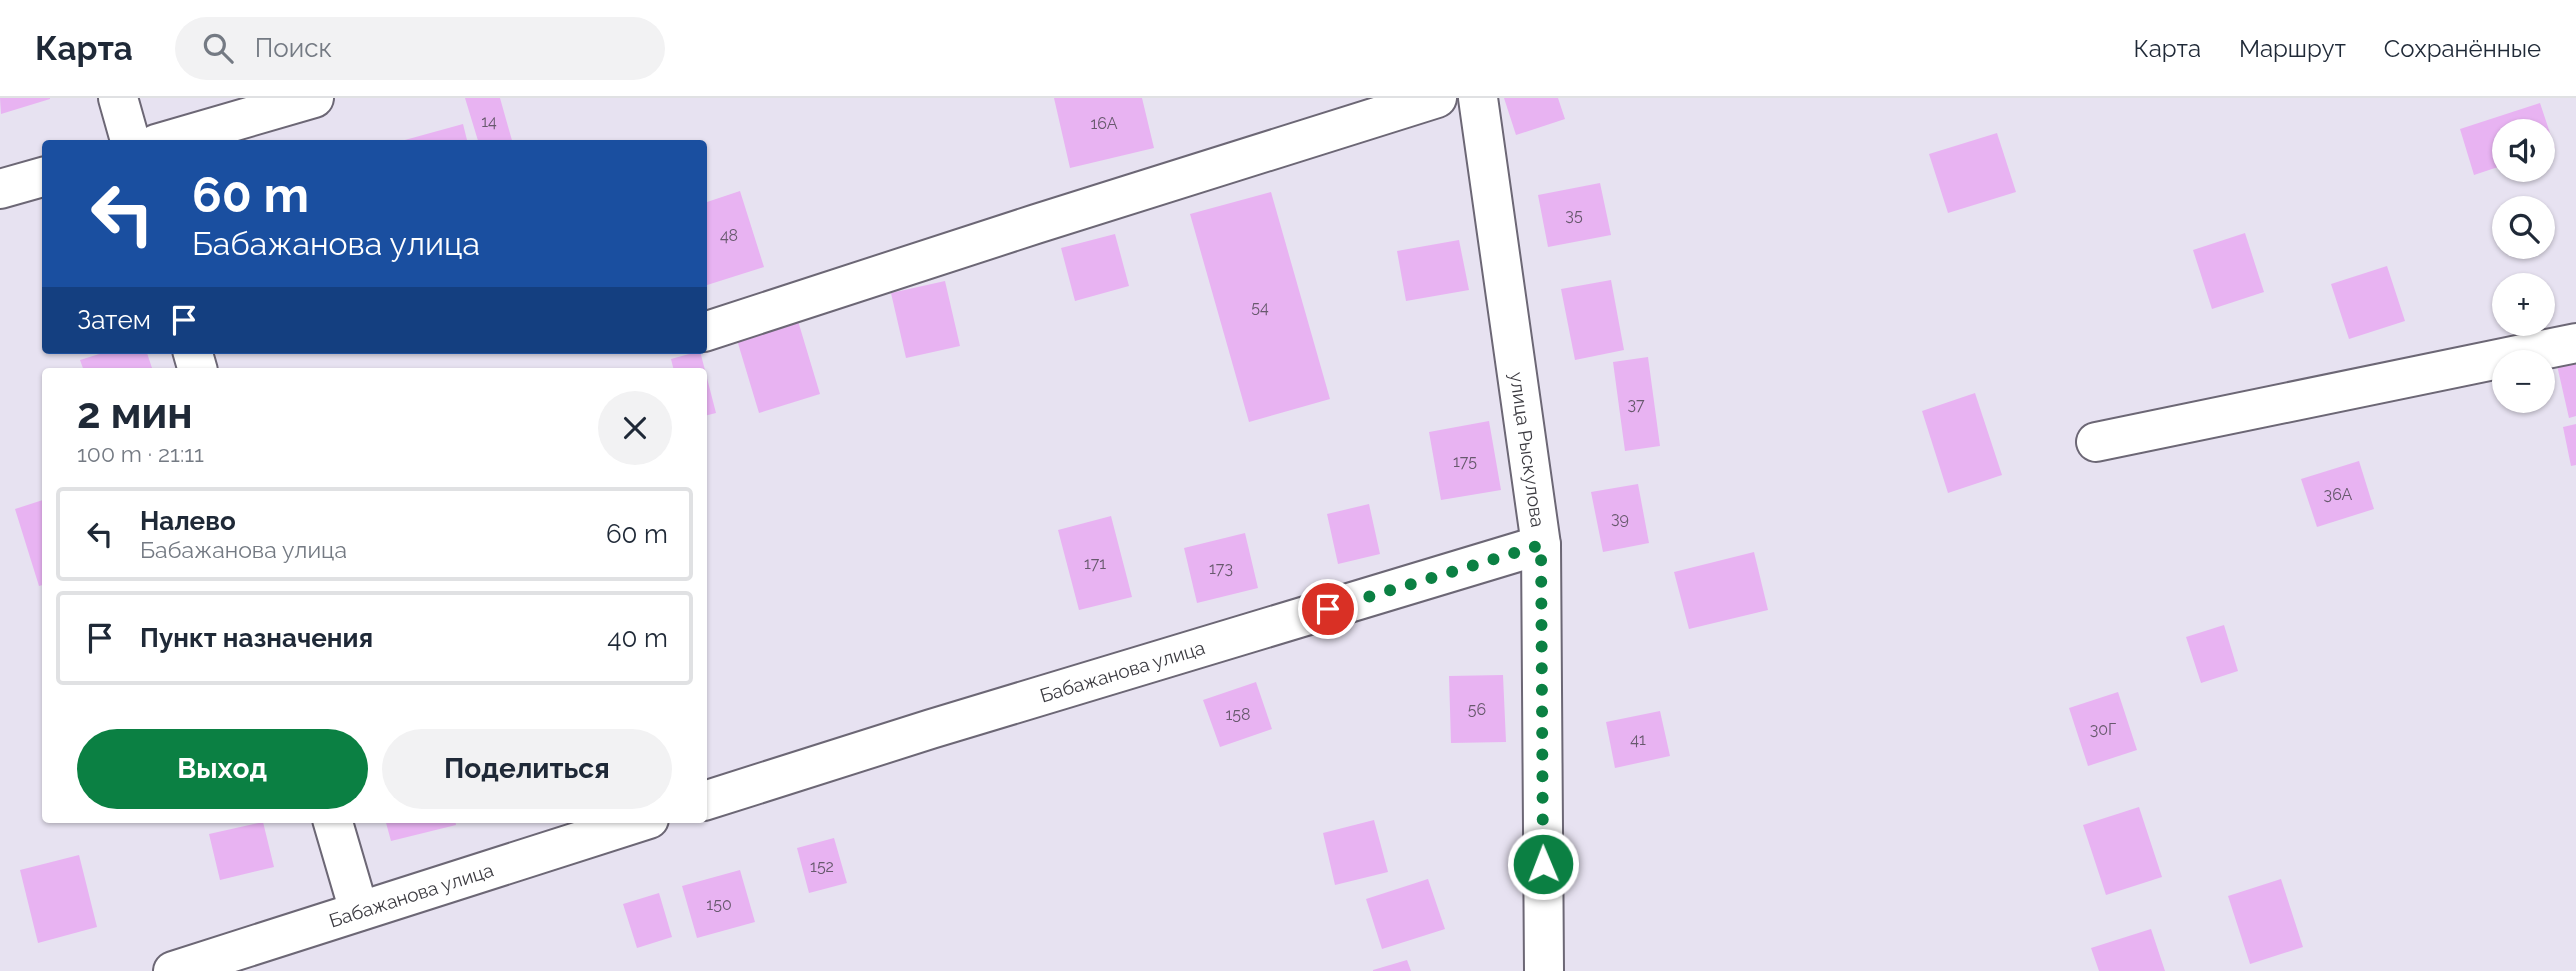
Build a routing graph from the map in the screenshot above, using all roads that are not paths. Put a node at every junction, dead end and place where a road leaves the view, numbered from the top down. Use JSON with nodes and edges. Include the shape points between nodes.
{"nodes":[{"id":1,"x":118,"y":98,"type":"edge"},
{"id":2,"x":314,"y":98,"type":"edge"},
{"id":3,"x":1437,"y":98,"type":"edge"},
{"id":4,"x":1478,"y":98,"type":"edge"},
{"id":5,"x":130,"y":140,"type":"edge"},
{"id":6,"x":170,"y":140,"type":"edge"},
{"id":7,"x":42,"y":177,"type":"edge"},
{"id":8,"x":0,"y":189,"type":"edge"},
{"id":9,"x":707,"y":331,"type":"edge"},
{"id":10,"x":2576,"y":343,"type":"edge"},
{"id":11,"x":2096,"y":442,"type":"dead end"},
{"id":12,"x":1541,"y":545,"type":"junction"},
{"id":13,"x":707,"y":801,"type":"edge"},
{"id":14,"x":332,"y":823,"type":"edge"},
{"id":15,"x":636,"y":823,"type":"edge"},
{"id":16,"x":359,"y":911,"type":"junction"},
{"id":17,"x":173,"y":971,"type":"edge"},
{"id":18,"x":1544,"y":971,"type":"edge"}],
"edges":[{"from":1,"to":5,"type":"street"},
{"from":2,"to":6,"type":"street"},
{"from":3,"to":9,"type":"street"},
{"from":4,"to":12,"type":"street","name":"улица Рыскулова"},
{"from":7,"to":8,"type":"street"},
{"from":10,"to":11,"type":"street"},
{"from":12,"to":13,"type":"street","name":"Бабажанова улица"},
{"from":12,"to":18,"type":"street","name":"улица Рыскулова"},
{"from":14,"to":16,"type":"street"},
{"from":15,"to":16,"type":"street","name":"Бабажанова улица"},
{"from":16,"to":17,"type":"street","name":"Бабажанова улица"}]}
